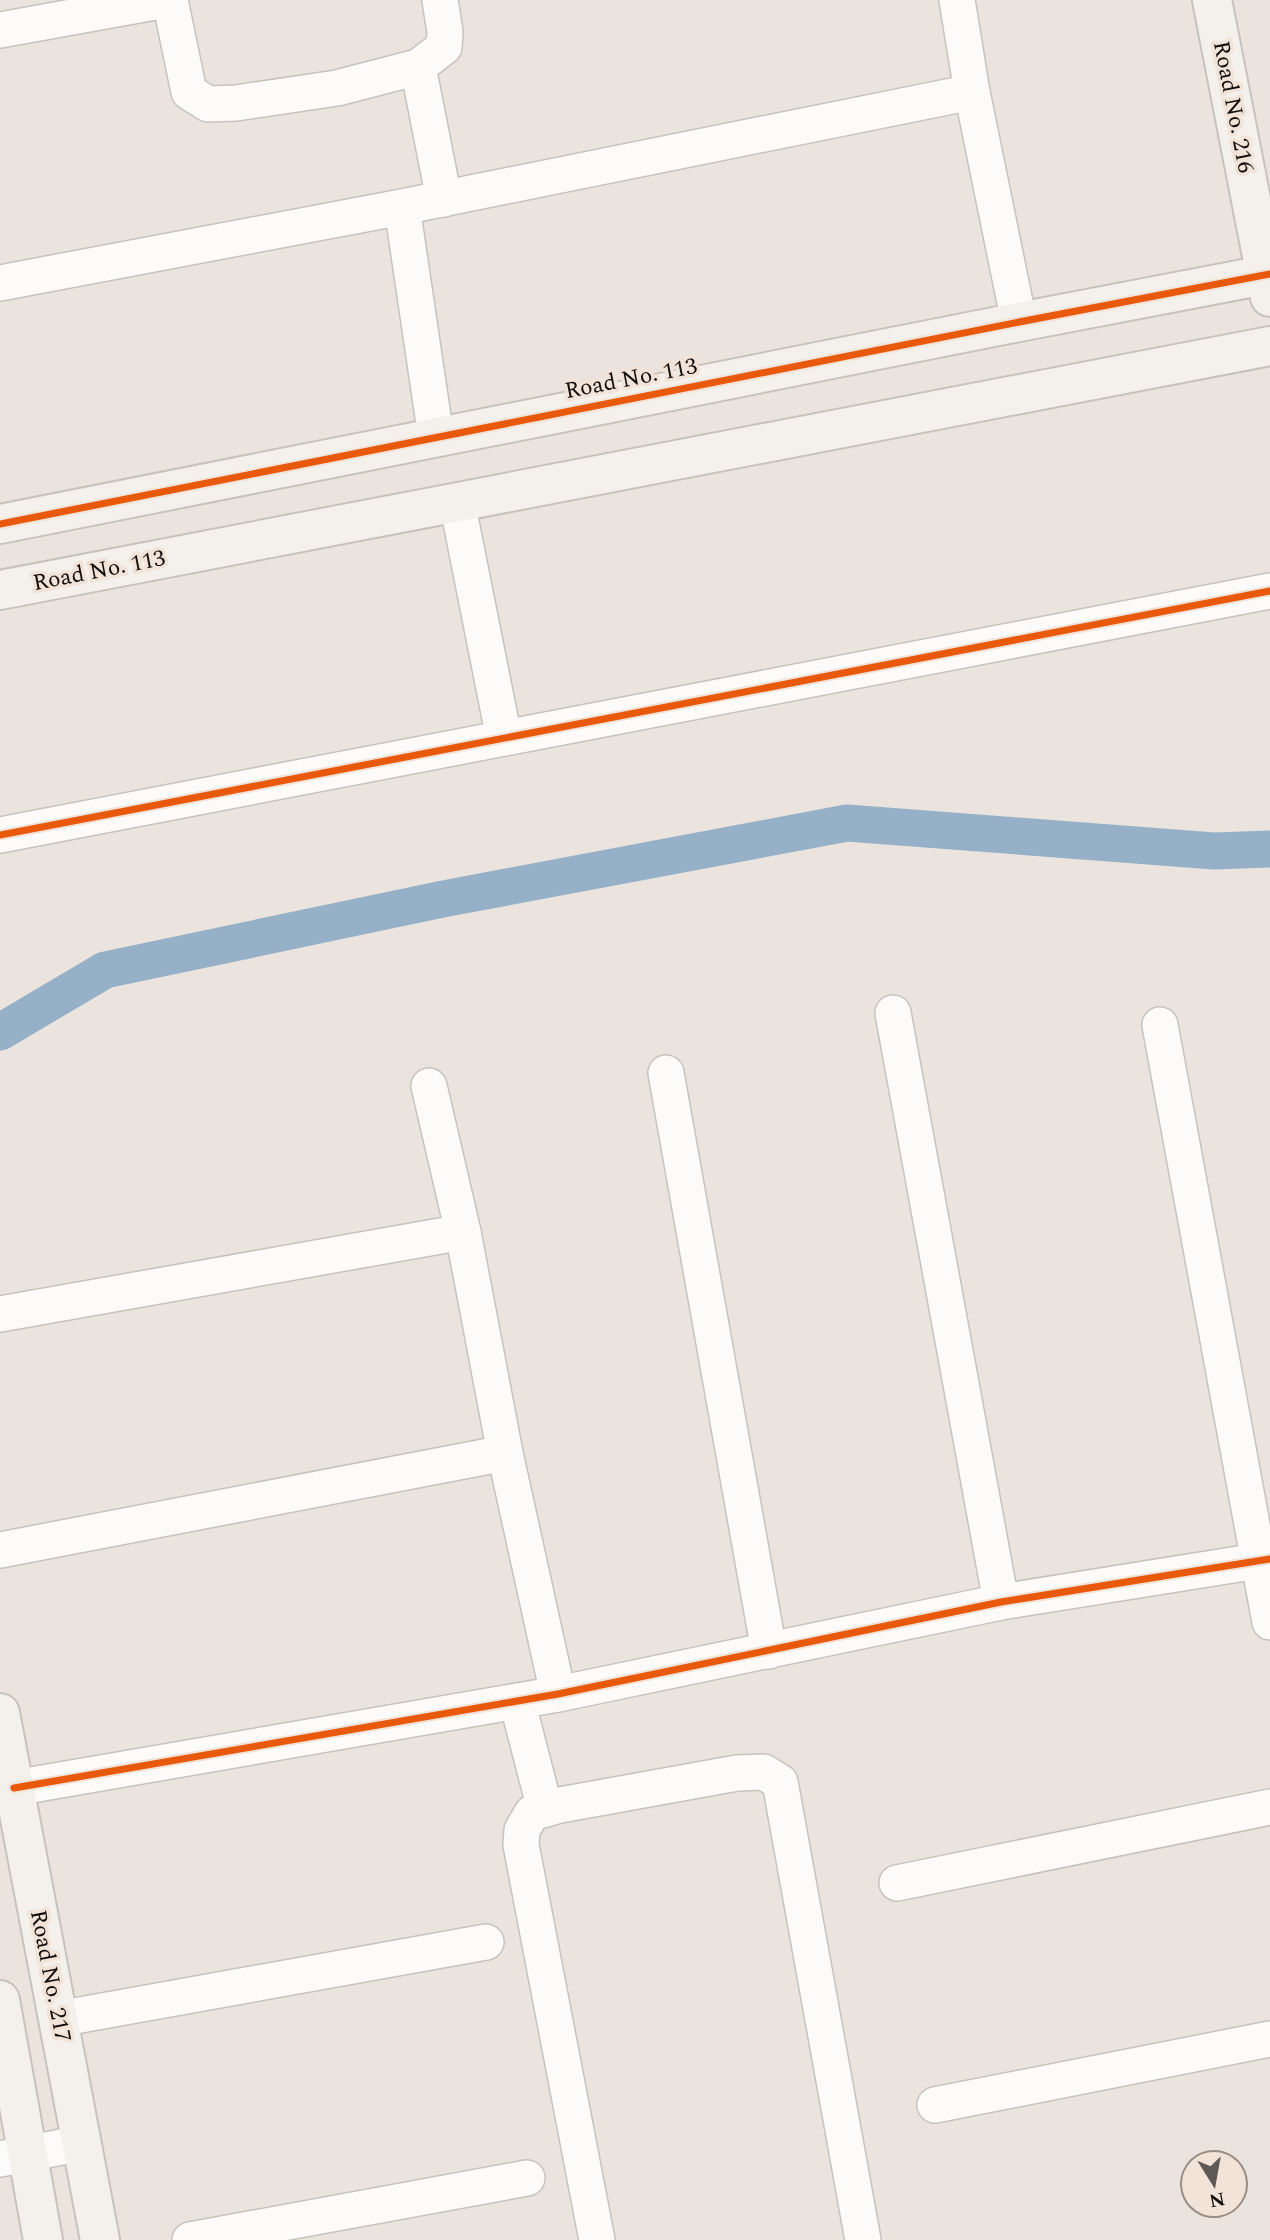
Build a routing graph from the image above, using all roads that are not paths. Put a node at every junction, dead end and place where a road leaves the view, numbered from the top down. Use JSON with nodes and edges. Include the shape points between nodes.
{"nodes":[{"id":1,"x":168,"y":0,"type":"edge"},
{"id":2,"x":440,"y":0,"type":"edge"},
{"id":3,"x":957,"y":0,"type":"edge"},
{"id":4,"x":1212,"y":0,"type":"edge"},
{"id":5,"x":0,"y":30,"type":"edge"},
{"id":6,"x":418,"y":67,"type":"junction"},
{"id":7,"x":972,"y":92,"type":"junction"},
{"id":8,"x":444,"y":199,"type":"junction"},
{"id":9,"x":402,"y":207,"type":"junction"},
{"id":10,"x":1269,"y":282,"type":"edge"},
{"id":11,"x":0,"y":283,"type":"edge"},
{"id":12,"x":1019,"y":322,"type":"junction"},
{"id":13,"x":1270,"y":346,"type":"edge"},
{"id":14,"x":436,"y":438,"type":"junction"},
{"id":15,"x":457,"y":502,"type":"junction"},
{"id":16,"x":0,"y":524,"type":"edge"},
{"id":17,"x":0,"y":590,"type":"edge"},
{"id":18,"x":1270,"y":591,"type":"edge"},
{"id":19,"x":505,"y":738,"type":"junction"},
{"id":20,"x":0,"y":835,"type":"edge"},
{"id":21,"x":893,"y":1013,"type":"dead end"},
{"id":22,"x":1160,"y":1026,"type":"dead end"},
{"id":23,"x":666,"y":1073,"type":"dead end"},
{"id":24,"x":429,"y":1086,"type":"dead end"},
{"id":25,"x":463,"y":1231,"type":"junction"},
{"id":26,"x":0,"y":1314,"type":"edge"},
{"id":27,"x":505,"y":1453,"type":"junction"},
{"id":28,"x":0,"y":1550,"type":"edge"},
{"id":29,"x":1265,"y":1560,"type":"edge"},
{"id":30,"x":1001,"y":1602,"type":"junction"},
{"id":31,"x":1270,"y":1622,"type":"edge"},
{"id":32,"x":769,"y":1651,"type":"junction"},
{"id":33,"x":558,"y":1694,"type":"junction"},
{"id":34,"x":517,"y":1701,"type":"junction"},
{"id":35,"x":0,"y":1713,"type":"edge"},
{"id":36,"x":14,"y":1788,"type":"junction"},
{"id":37,"x":1270,"y":1807,"type":"edge"},
{"id":38,"x":545,"y":1809,"type":"junction"},
{"id":39,"x":897,"y":1883,"type":"dead end"},
{"id":40,"x":486,"y":1942,"type":"dead end"},
{"id":41,"x":0,"y":2000,"type":"edge"},
{"id":42,"x":58,"y":2019,"type":"junction"},
{"id":43,"x":1270,"y":2039,"type":"edge"},
{"id":44,"x":935,"y":2105,"type":"dead end"},
{"id":45,"x":82,"y":2143,"type":"junction"},
{"id":46,"x":13,"y":2156,"type":"edge"},
{"id":47,"x":527,"y":2178,"type":"dead end"},
{"id":48,"x":43,"y":2240,"type":"edge"},
{"id":49,"x":100,"y":2240,"type":"edge"},
{"id":50,"x":190,"y":2240,"type":"edge"},
{"id":51,"x":597,"y":2240,"type":"edge"},
{"id":52,"x":863,"y":2240,"type":"edge"}],
"edges":[{"from":1,"to":5,"type":"street"},
{"from":1,"to":6,"type":"street","via":[[189,92],[208,104],[337,88]]},
{"from":2,"to":6,"type":"street","via":[[444,47]]},
{"from":3,"to":7,"type":"street"},
{"from":4,"to":10,"type":"street","name":"Road No. 216"},
{"from":6,"to":8,"type":"street"},
{"from":7,"to":8,"type":"street"},
{"from":7,"to":12,"type":"street"},
{"from":8,"to":9,"type":"street"},
{"from":9,"to":11,"type":"street"},
{"from":9,"to":14,"type":"street"},
{"from":10,"to":12,"type":"street","name":"Road No. 113"},
{"from":12,"to":14,"type":"street","name":"Road No. 113"},
{"from":13,"to":15,"type":"street","name":"Road No. 113"},
{"from":14,"to":16,"type":"street","name":"Road No. 113"},
{"from":15,"to":17,"type":"street","name":"Road No. 113"},
{"from":15,"to":19,"type":"street"},
{"from":18,"to":19,"type":"street"},
{"from":19,"to":20,"type":"street"},
{"from":21,"to":30,"type":"street"},
{"from":22,"to":29,"type":"street"},
{"from":23,"to":32,"type":"street"},
{"from":24,"to":25,"type":"street"},
{"from":25,"to":26,"type":"street"},
{"from":25,"to":27,"type":"street"},
{"from":27,"to":28,"type":"street"},
{"from":27,"to":33,"type":"street"},
{"from":29,"to":30,"type":"street"},
{"from":29,"to":31,"type":"street"},
{"from":30,"to":32,"type":"street"},
{"from":32,"to":33,"type":"street"},
{"from":33,"to":34,"type":"street"},
{"from":34,"to":36,"type":"street"},
{"from":34,"to":38,"type":"street"},
{"from":35,"to":36,"type":"street","name":"Road No. 217"},
{"from":36,"to":42,"type":"street","name":"Road No. 217"},
{"from":37,"to":39,"type":"street"},
{"from":38,"to":51,"type":"street","via":[[532,1813],[522,1830],[521,1844]]},
{"from":38,"to":52,"type":"street","via":[[737,1773],[764,1772],[779,1782]]},
{"from":40,"to":42,"type":"street"},
{"from":41,"to":46,"type":"street"},
{"from":42,"to":45,"type":"street","name":"Road No. 217"},
{"from":43,"to":44,"type":"street"},
{"from":45,"to":46,"type":"street"},
{"from":45,"to":49,"type":"street","name":"Road No. 217"},
{"from":46,"to":48,"type":"street"},
{"from":47,"to":50,"type":"street"}]}
